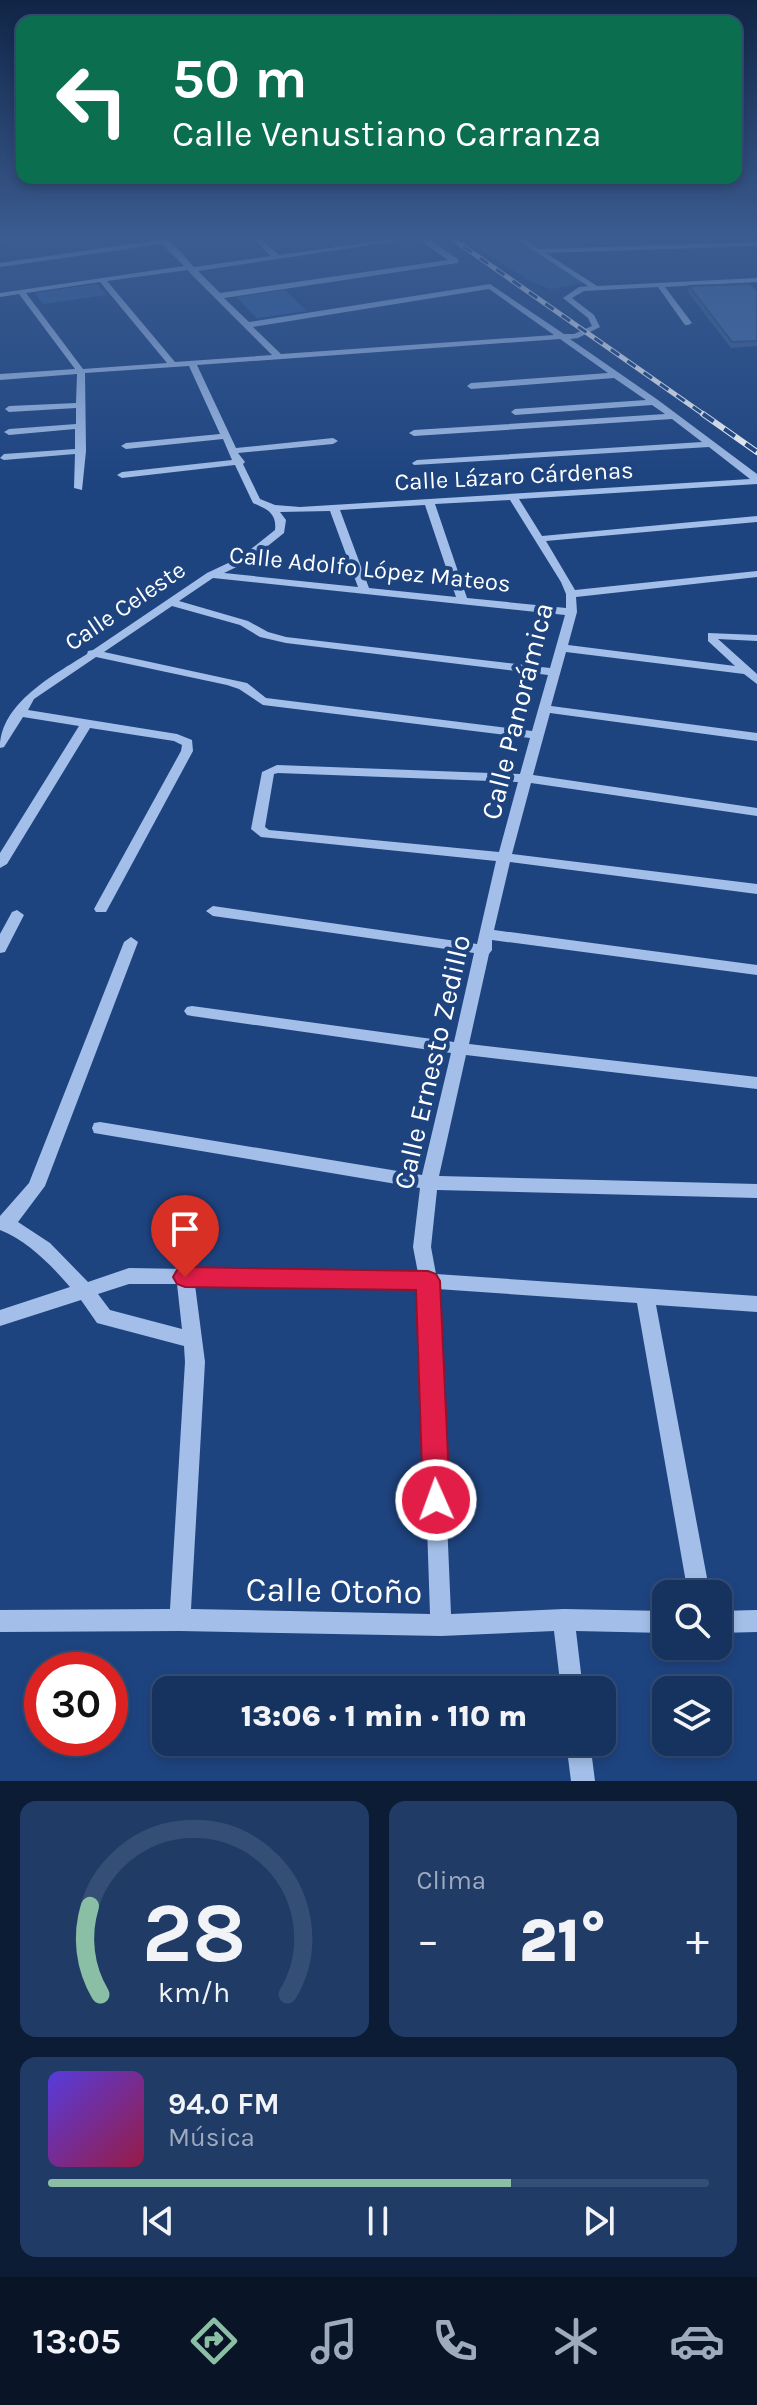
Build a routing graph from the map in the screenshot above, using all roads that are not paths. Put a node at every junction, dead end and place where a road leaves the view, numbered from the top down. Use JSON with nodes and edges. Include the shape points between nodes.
{"nodes":[{"id":1,"x":41,"y":318,"type":"edge"},
{"id":2,"x":134,"y":318,"type":"edge"},
{"id":3,"x":241,"y":318,"type":"edge"},
{"id":4,"x":291,"y":318,"type":"edge"},
{"id":5,"x":536,"y":318,"type":"edge"},
{"id":6,"x":592,"y":318,"type":"edge"},
{"id":7,"x":684,"y":318,"type":"edge"},
{"id":8,"x":688,"y":323,"type":"dead end"},
{"id":9,"x":248,"y":325,"type":"junction"},
{"id":10,"x":563,"y":337,"type":"junction"},
{"id":11,"x":279,"y":357,"type":"junction"},
{"id":12,"x":192,"y":364,"type":"junction"},
{"id":13,"x":173,"y":365,"type":"junction"},
{"id":14,"x":81,"y":371,"type":"junction"},
{"id":15,"x":617,"y":375,"type":"junction"},
{"id":16,"x":0,"y":377,"type":"edge"},
{"id":17,"x":471,"y":386,"type":"dead end"},
{"id":18,"x":655,"y":402,"type":"junction"},
{"id":19,"x":81,"y":405,"type":"junction"},
{"id":20,"x":9,"y":409,"type":"dead end"},
{"id":21,"x":515,"y":412,"type":"dead end"},
{"id":22,"x":674,"y":416,"type":"junction"},
{"id":23,"x":81,"y":426,"type":"junction"},
{"id":24,"x":9,"y":432,"type":"dead end"},
{"id":25,"x":414,"y":433,"type":"dead end"},
{"id":26,"x":227,"y":436,"type":"junction"},
{"id":27,"x":333,"y":441,"type":"dead end"},
{"id":28,"x":712,"y":444,"type":"junction"},
{"id":29,"x":126,"y":446,"type":"dead end"},
{"id":30,"x":81,"y":451,"type":"junction"},
{"id":31,"x":234,"y":451,"type":"junction"},
{"id":32,"x":4,"y":457,"type":"dead end"},
{"id":33,"x":240,"y":462,"type":"junction"},
{"id":34,"x":417,"y":463,"type":"dead end"},
{"id":35,"x":122,"y":475,"type":"dead end"},
{"id":36,"x":757,"y":480,"type":"edge"},
{"id":37,"x":79,"y":488,"type":"dead end"},
{"id":38,"x":513,"y":497,"type":"junction"},
{"id":39,"x":429,"y":501,"type":"junction"},
{"id":40,"x":273,"y":508,"type":"junction"},
{"id":41,"x":334,"y":508,"type":"junction"},
{"id":42,"x":757,"y":519,"type":"edge"},
{"id":43,"x":539,"y":539,"type":"junction"},
{"id":44,"x":757,"y":574,"type":"edge"},
{"id":45,"x":211,"y":575,"type":"junction"},
{"id":46,"x":365,"y":591,"type":"junction"},
{"id":47,"x":571,"y":594,"type":"junction"},
{"id":48,"x":463,"y":601,"type":"junction"},
{"id":49,"x":170,"y":602,"type":"junction"},
{"id":50,"x":571,"y":612,"type":"junction"},
{"id":51,"x":757,"y":638,"type":"edge"},
{"id":52,"x":561,"y":648,"type":"junction"},
{"id":53,"x":92,"y":653,"type":"junction"},
{"id":54,"x":746,"y":671,"type":"junction"},
{"id":55,"x":554,"y":672,"type":"junction"},
{"id":56,"x":757,"y":680,"type":"edge"},
{"id":57,"x":543,"y":708,"type":"junction"},
{"id":58,"x":22,"y":713,"type":"junction"},
{"id":59,"x":87,"y":723,"type":"junction"},
{"id":60,"x":535,"y":735,"type":"junction"},
{"id":61,"x":757,"y":737,"type":"edge"},
{"id":62,"x":0,"y":744,"type":"edge"},
{"id":63,"x":524,"y":778,"type":"junction"},
{"id":64,"x":757,"y":812,"type":"edge"},
{"id":65,"x":504,"y":857,"type":"junction"},
{"id":66,"x":0,"y":864,"type":"edge"},
{"id":67,"x":757,"y":889,"type":"edge"},
{"id":68,"x":101,"y":909,"type":"dead end"},
{"id":69,"x":213,"y":911,"type":"dead end"},
{"id":70,"x":17,"y":915,"type":"dead end"},
{"id":71,"x":131,"y":942,"type":"dead end"},
{"id":72,"x":486,"y":942,"type":"junction"},
{"id":73,"x":0,"y":948,"type":"edge"},
{"id":74,"x":757,"y":970,"type":"edge"},
{"id":75,"x":192,"y":1011,"type":"dead end"},
{"id":76,"x":462,"y":1049,"type":"junction"},
{"id":77,"x":757,"y":1083,"type":"edge"},
{"id":78,"x":100,"y":1128,"type":"dead end"},
{"id":79,"x":429,"y":1183,"type":"junction"},
{"id":80,"x":757,"y":1191,"type":"edge"},
{"id":81,"x":3,"y":1223,"type":"edge"},
{"id":82,"x":185,"y":1277,"type":"junction"},
{"id":83,"x":428,"y":1281,"type":"junction"},
{"id":84,"x":85,"y":1289,"type":"junction"},
{"id":85,"x":645,"y":1296,"type":"junction"},
{"id":86,"x":757,"y":1304,"type":"edge"},
{"id":87,"x":0,"y":1318,"type":"edge"},
{"id":88,"x":193,"y":1340,"type":"junction"},
{"id":89,"x":696,"y":1580,"type":"edge"},
{"id":90,"x":180,"y":1620,"type":"junction"},
{"id":91,"x":564,"y":1620,"type":"junction"},
{"id":92,"x":0,"y":1621,"type":"edge"},
{"id":93,"x":757,"y":1621,"type":"edge"},
{"id":94,"x":652,"y":1622,"type":"edge"},
{"id":95,"x":732,"y":1622,"type":"edge"},
{"id":96,"x":441,"y":1625,"type":"junction"},
{"id":97,"x":570,"y":1676,"type":"edge"},
{"id":98,"x":580,"y":1756,"type":"edge"},
{"id":99,"x":583,"y":1781,"type":"edge"}],
"edges":[{"from":1,"to":14,"type":"street"},
{"from":2,"to":13,"type":"street"},
{"from":3,"to":9,"type":"street"},
{"from":4,"to":9,"type":"street"},
{"from":5,"to":10,"type":"street"},
{"from":6,"to":10,"type":"street","via":[[596,327],[587,333]]},
{"from":7,"to":8,"type":"street"},
{"from":9,"to":11,"type":"street"},
{"from":10,"to":11,"type":"street"},
{"from":10,"to":15,"type":"street"},
{"from":11,"to":12,"type":"street"},
{"from":12,"to":13,"type":"street"},
{"from":12,"to":26,"type":"street"},
{"from":13,"to":14,"type":"street"},
{"from":14,"to":16,"type":"street"},
{"from":14,"to":19,"type":"street"},
{"from":15,"to":17,"type":"street"},
{"from":15,"to":18,"type":"street"},
{"from":18,"to":21,"type":"street"},
{"from":18,"to":22,"type":"street"},
{"from":19,"to":20,"type":"street"},
{"from":19,"to":23,"type":"street"},
{"from":22,"to":25,"type":"street"},
{"from":22,"to":28,"type":"street"},
{"from":23,"to":24,"type":"street"},
{"from":23,"to":30,"type":"street"},
{"from":26,"to":29,"type":"street"},
{"from":26,"to":31,"type":"street"},
{"from":27,"to":31,"type":"street"},
{"from":28,"to":34,"type":"street"},
{"from":28,"to":36,"type":"street"},
{"from":30,"to":32,"type":"street"},
{"from":30,"to":37,"type":"street"},
{"from":31,"to":33,"type":"street"},
{"from":33,"to":35,"type":"street"},
{"from":33,"to":40,"type":"street","via":[[256,501]]},
{"from":36,"to":38,"type":"street","name":"Calle Lázaro Cárdenas"},
{"from":38,"to":39,"type":"street","name":"Calle Lázaro Cárdenas"},
{"from":38,"to":43,"type":"street","name":"Calle Panorámica"},
{"from":39,"to":41,"type":"street","name":"Calle Lázaro Cárdenas"},
{"from":39,"to":48,"type":"street"},
{"from":40,"to":41,"type":"street","name":"Calle Lázaro Cárdenas"},
{"from":40,"to":45,"type":"street","name":"Calle Celeste","via":[[281,520],[280,531],[245,559]]},
{"from":41,"to":46,"type":"street"},
{"from":42,"to":43,"type":"street"},
{"from":43,"to":47,"type":"street","name":"Calle Panorámica"},
{"from":44,"to":47,"type":"street"},
{"from":45,"to":46,"type":"street","name":"Calle Adolfo López Mateos"},
{"from":45,"to":49,"type":"street","name":"Calle Celeste"},
{"from":46,"to":48,"type":"street","name":"Calle Adolfo López Mateos"},
{"from":47,"to":50,"type":"street","name":"Calle Panorámica"},
{"from":48,"to":50,"type":"street","name":"Calle Adolfo López Mateos"},
{"from":49,"to":53,"type":"street","name":"Calle Celeste"},
{"from":49,"to":55,"type":"street","via":[[286,640]]},
{"from":50,"to":52,"type":"street","name":"Calle Panorámica"},
{"from":51,"to":54,"type":"street","via":[[712,635]]},
{"from":52,"to":54,"type":"street"},
{"from":52,"to":55,"type":"street","name":"Calle Panorámica"},
{"from":53,"to":58,"type":"street","name":"Calle Celeste","via":[[30,697]]},
{"from":53,"to":60,"type":"street","via":[[229,682],[263,701]]},
{"from":54,"to":56,"type":"street"},
{"from":55,"to":57,"type":"street","name":"Calle Panorámica"},
{"from":57,"to":60,"type":"street","name":"Calle Panorámica"},
{"from":57,"to":61,"type":"street"},
{"from":58,"to":59,"type":"street"},
{"from":58,"to":62,"type":"street","name":"Calle Celeste"},
{"from":59,"to":66,"type":"street"},
{"from":59,"to":68,"type":"street","via":[[188,743]]},
{"from":60,"to":63,"type":"street","name":"Calle Panorámica"},
{"from":63,"to":64,"type":"street"},
{"from":63,"to":65,"type":"street","name":"Calle Panorámica"},
{"from":63,"to":65,"type":"street","via":[[268,772],[258,829],[266,834]]},
{"from":65,"to":67,"type":"street"},
{"from":65,"to":72,"type":"street","name":"Calle Ernesto Zedillo"},
{"from":69,"to":72,"type":"street"},
{"from":70,"to":73,"type":"street"},
{"from":71,"to":81,"type":"street","via":[[36,1186]]},
{"from":72,"to":74,"type":"street"},
{"from":72,"to":76,"type":"street","name":"Calle Ernesto Zedillo"},
{"from":75,"to":76,"type":"street"},
{"from":76,"to":77,"type":"street"},
{"from":76,"to":79,"type":"street","name":"Calle Ernesto Zedillo"},
{"from":78,"to":79,"type":"street"},
{"from":79,"to":80,"type":"street"},
{"from":79,"to":83,"type":"street","name":"Calle Ernesto Zedillo","via":[[422,1247]]},
{"from":81,"to":84,"type":"street","via":[[53,1256]]},
{"from":82,"to":83,"type":"street"},
{"from":82,"to":84,"type":"street","via":[[129,1276]]},
{"from":82,"to":88,"type":"street"},
{"from":83,"to":85,"type":"street"},
{"from":83,"to":96,"type":"street","name":"Calle Ernesto Zedillo"},
{"from":84,"to":87,"type":"street"},
{"from":84,"to":88,"type":"street","via":[[104,1317]]},
{"from":85,"to":86,"type":"street"},
{"from":85,"to":89,"type":"street"},
{"from":88,"to":90,"type":"street"},
{"from":90,"to":92,"type":"street","name":"Calle Otoño"},
{"from":90,"to":96,"type":"street","name":"Calle Otoño"},
{"from":91,"to":94,"type":"street","name":"Calle Otoño"},
{"from":91,"to":96,"type":"street","name":"Calle Otoño"},
{"from":91,"to":97,"type":"street"},
{"from":93,"to":95,"type":"street"},
{"from":98,"to":99,"type":"street"}]}
